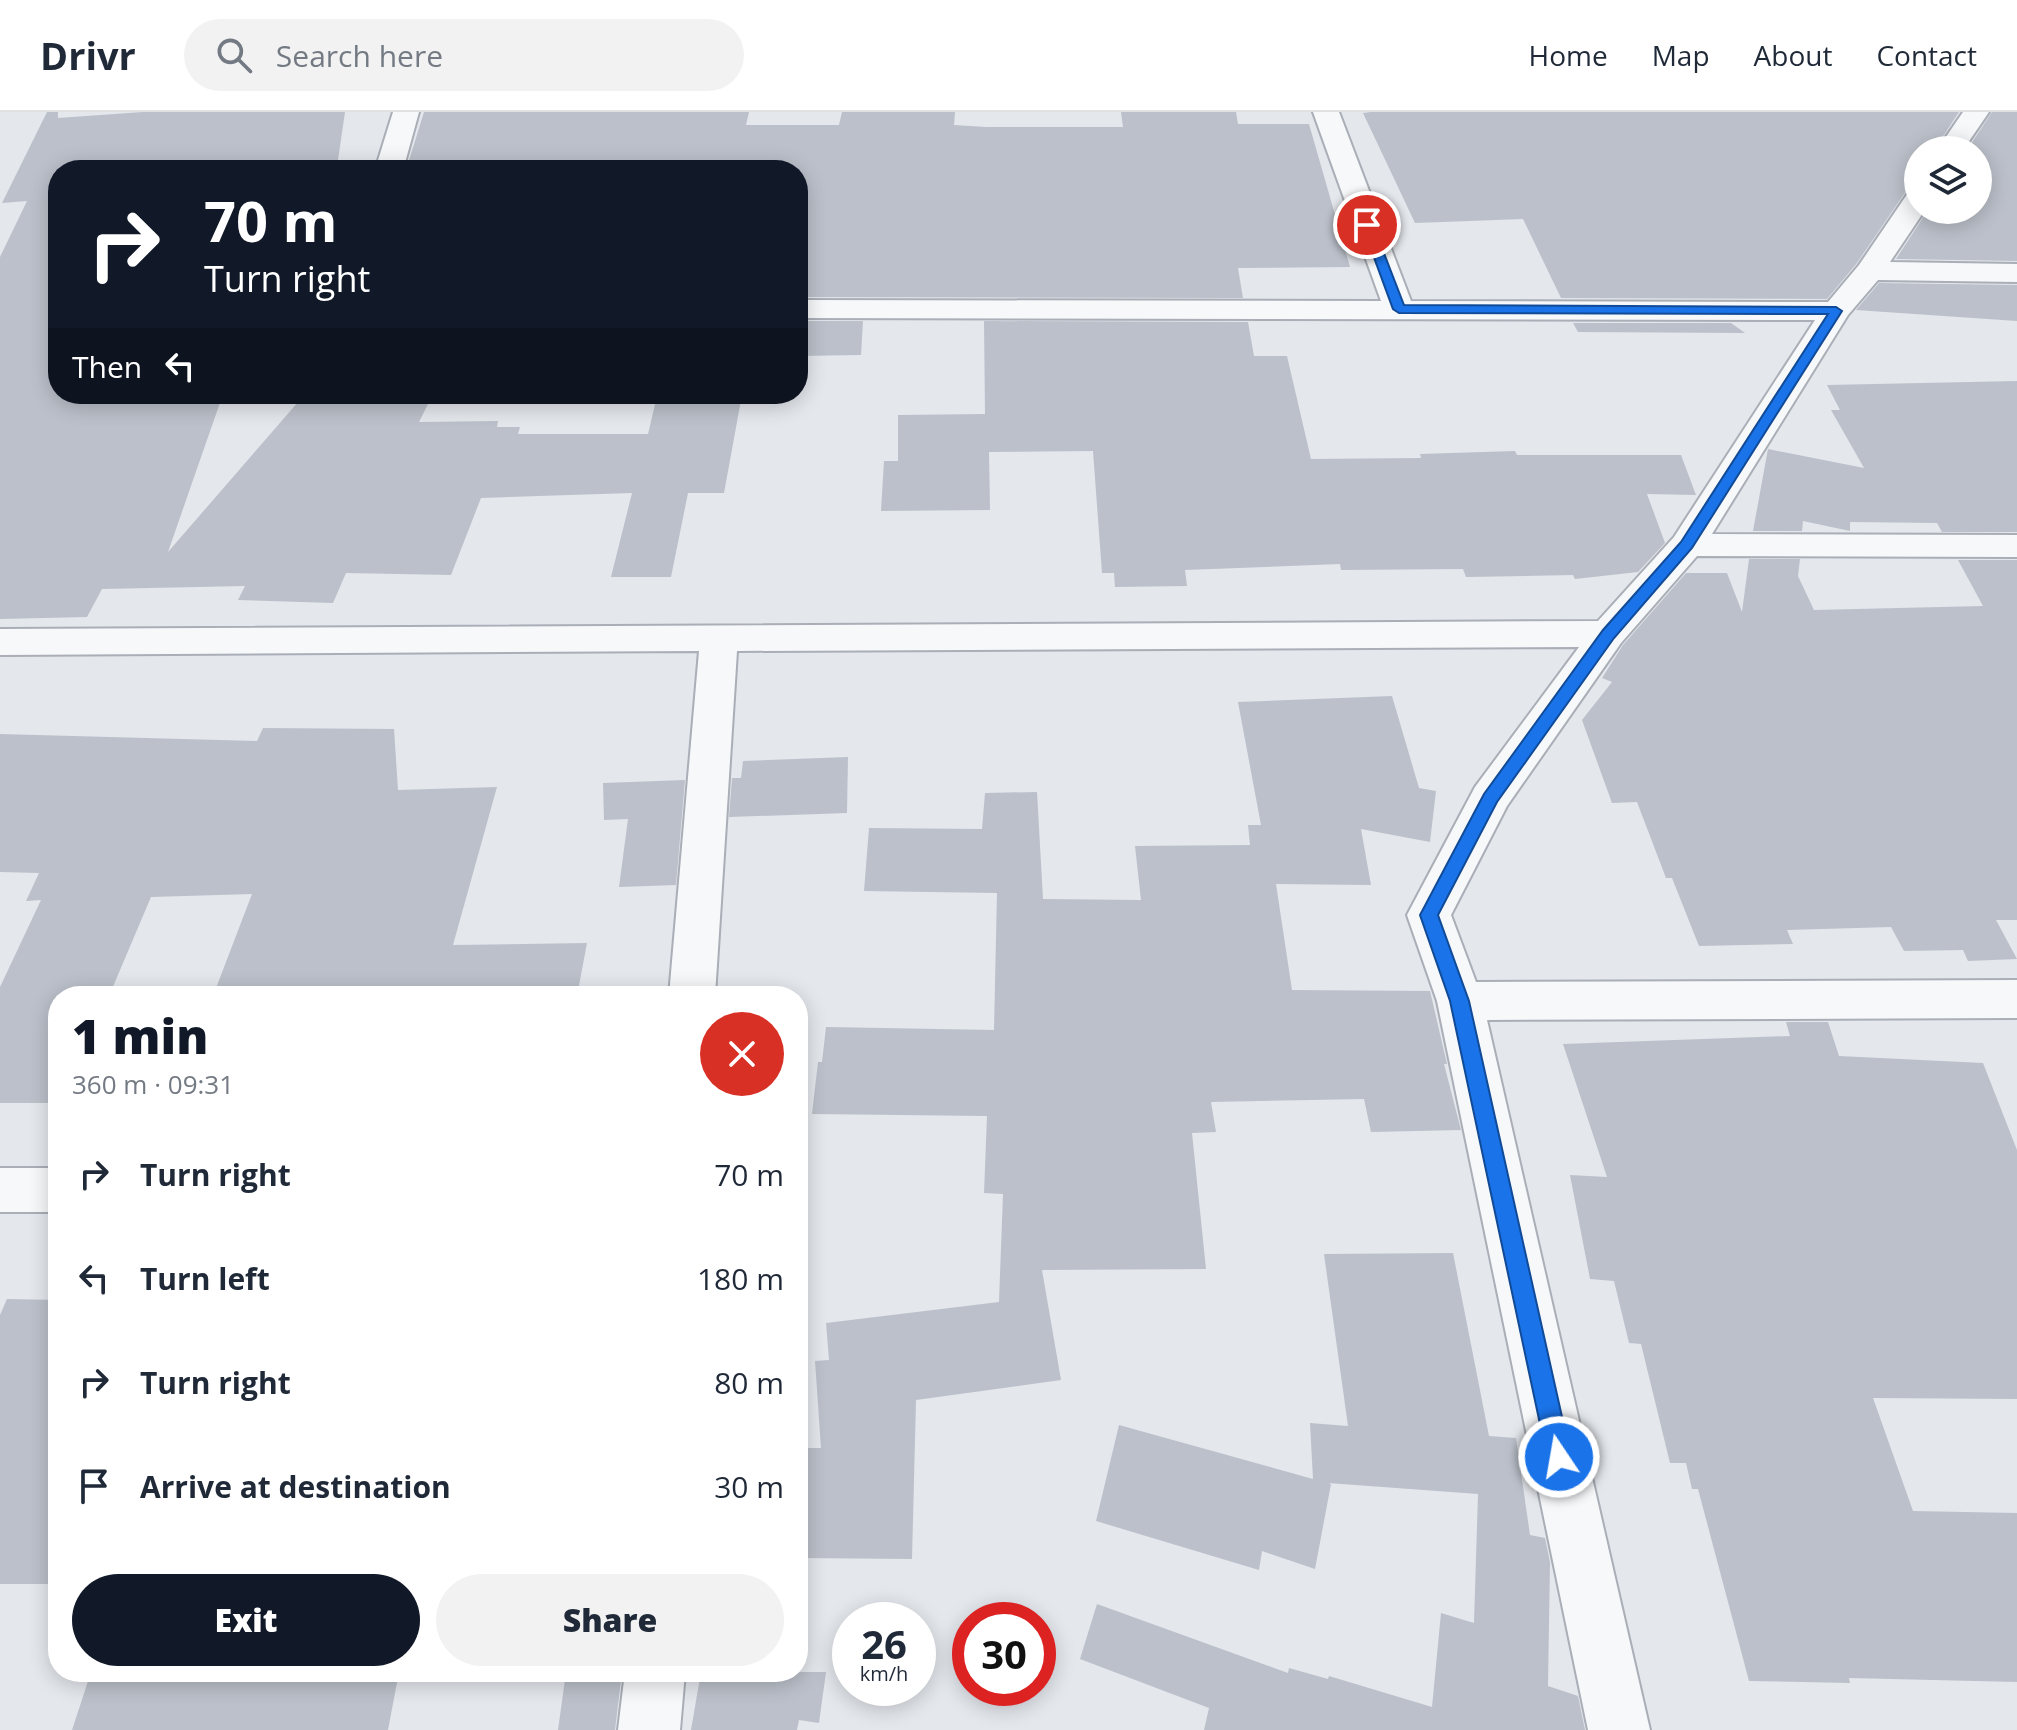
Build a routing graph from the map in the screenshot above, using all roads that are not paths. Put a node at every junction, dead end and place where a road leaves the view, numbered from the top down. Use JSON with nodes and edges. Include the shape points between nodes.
{"nodes":[{"id":1,"x":406,"y":112,"type":"edge"},
{"id":2,"x":1326,"y":112,"type":"edge"},
{"id":3,"x":1976,"y":112,"type":"edge"},
{"id":4,"x":1960,"y":136,"type":"edge"},
{"id":5,"x":392,"y":160,"type":"edge"},
{"id":6,"x":1904,"y":220,"type":"edge"},
{"id":7,"x":1870,"y":271,"type":"junction"},
{"id":8,"x":2017,"y":273,"type":"edge"},
{"id":9,"x":808,"y":309,"type":"edge"},
{"id":10,"x":1399,"y":309,"type":"junction"},
{"id":11,"x":1836,"y":311,"type":"junction"},
{"id":12,"x":1687,"y":545,"type":"junction"},
{"id":13,"x":2017,"y":546,"type":"edge"},
{"id":14,"x":1608,"y":634,"type":"junction"},
{"id":15,"x":719,"y":639,"type":"junction"},
{"id":16,"x":0,"y":642,"type":"edge"},
{"id":17,"x":693,"y":986,"type":"edge"},
{"id":18,"x":2017,"y":999,"type":"edge"},
{"id":19,"x":1460,"y":1001,"type":"junction"},
{"id":20,"x":0,"y":1190,"type":"edge"},
{"id":21,"x":48,"y":1190,"type":"edge"},
{"id":22,"x":654,"y":1682,"type":"edge"},
{"id":23,"x":649,"y":1730,"type":"edge"},
{"id":24,"x":1619,"y":1730,"type":"edge"}],
"edges":[{"from":1,"to":5,"type":"street"},
{"from":2,"to":10,"type":"street"},
{"from":3,"to":4,"type":"street"},
{"from":6,"to":7,"type":"street"},
{"from":7,"to":8,"type":"street"},
{"from":7,"to":11,"type":"street"},
{"from":9,"to":10,"type":"street"},
{"from":10,"to":11,"type":"street"},
{"from":11,"to":12,"type":"street"},
{"from":12,"to":13,"type":"street"},
{"from":12,"to":14,"type":"street"},
{"from":14,"to":15,"type":"street"},
{"from":14,"to":19,"type":"street","via":[[1490,798],[1429,915]]},
{"from":15,"to":16,"type":"street"},
{"from":15,"to":17,"type":"street"},
{"from":18,"to":19,"type":"street"},
{"from":19,"to":24,"type":"street"},
{"from":20,"to":21,"type":"street"},
{"from":22,"to":23,"type":"street"}]}
